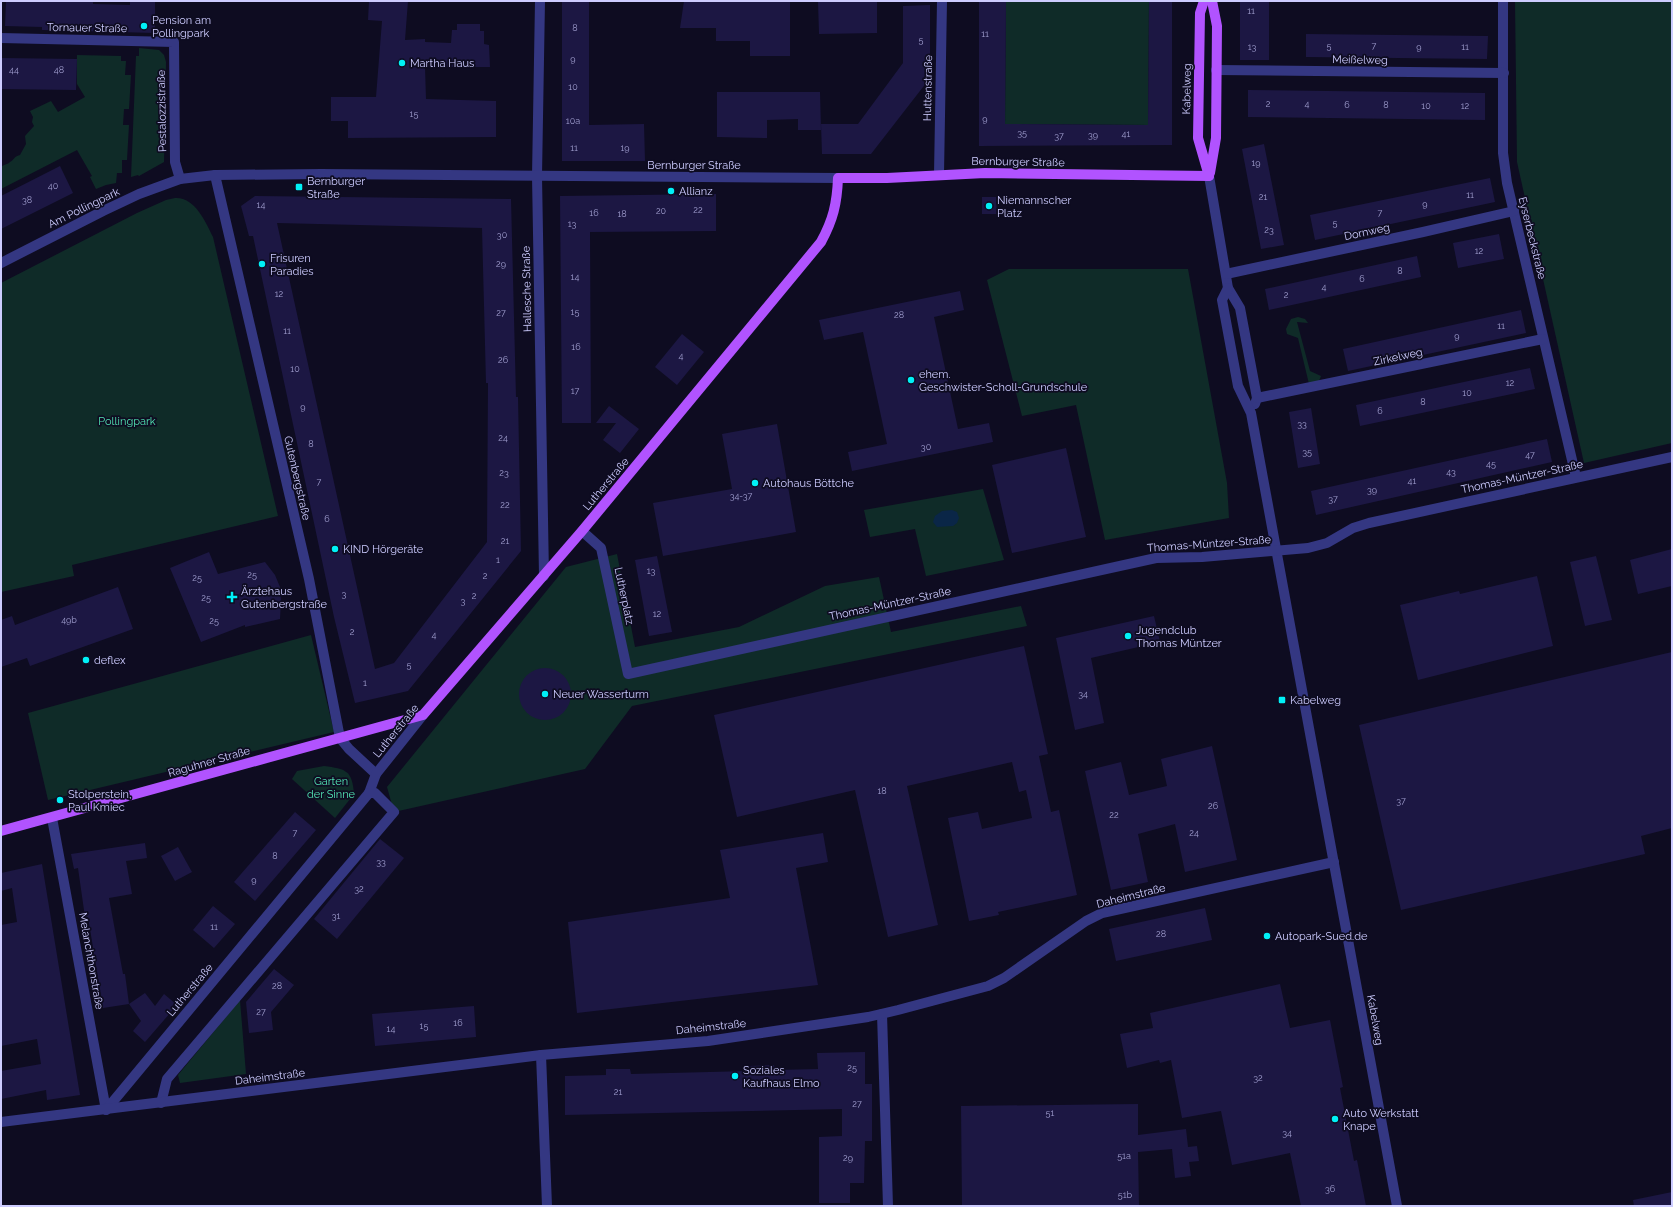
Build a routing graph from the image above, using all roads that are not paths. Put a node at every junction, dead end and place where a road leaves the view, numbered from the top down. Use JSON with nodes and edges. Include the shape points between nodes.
{"nodes":[{"id":1,"x":540,"y":1,"type":"edge"},
{"id":2,"x":942,"y":1,"type":"edge"},
{"id":3,"x":1204,"y":1,"type":"edge"},
{"id":4,"x":1212,"y":1,"type":"edge"},
{"id":5,"x":1503,"y":1,"type":"edge"},
{"id":6,"x":1,"y":38,"type":"edge"},
{"id":7,"x":174,"y":42,"type":"joint"},
{"id":8,"x":1216,"y":70,"type":"junction"},
{"id":9,"x":1504,"y":73,"type":"junction"},
{"id":10,"x":939,"y":174,"type":"junction"},
{"id":11,"x":215,"y":175,"type":"junction"},
{"id":12,"x":537,"y":176,"type":"junction"},
{"id":13,"x":1209,"y":176,"type":"junction"},
{"id":14,"x":180,"y":178,"type":"junction"},
{"id":15,"x":838,"y":178,"type":"junction"},
{"id":16,"x":1514,"y":211,"type":"junction"},
{"id":17,"x":1,"y":263,"type":"edge"},
{"id":18,"x":1226,"y":274,"type":"junction"},
{"id":19,"x":1228,"y":288,"type":"junction"},
{"id":20,"x":1543,"y":339,"type":"junction"},
{"id":21,"x":1257,"y":398,"type":"junction"},
{"id":22,"x":1251,"y":413,"type":"junction"},
{"id":23,"x":1672,"y":457,"type":"edge"},
{"id":24,"x":1576,"y":477,"type":"junction"},
{"id":25,"x":582,"y":532,"type":"junction"},
{"id":26,"x":1277,"y":551,"type":"junction"},
{"id":27,"x":544,"y":576,"type":"junction"},
{"id":28,"x":628,"y":674,"type":"joint"},
{"id":29,"x":423,"y":715,"type":"junction"},
{"id":30,"x":340,"y":738,"type":"junction"},
{"id":31,"x":376,"y":774,"type":"junction"},
{"id":32,"x":369,"y":793,"type":"junction"},
{"id":33,"x":52,"y":818,"type":"junction"},
{"id":34,"x":1,"y":831,"type":"edge"},
{"id":35,"x":1334,"y":862,"type":"junction"},
{"id":36,"x":882,"y":1014,"type":"junction"},
{"id":37,"x":542,"y":1055,"type":"junction"},
{"id":38,"x":161,"y":1103,"type":"junction"},
{"id":39,"x":106,"y":1110,"type":"junction"},
{"id":40,"x":1,"y":1122,"type":"edge"},
{"id":41,"x":547,"y":1206,"type":"edge"},
{"id":42,"x":888,"y":1206,"type":"edge"},
{"id":43,"x":1397,"y":1206,"type":"edge"}],
"edges":[{"from":1,"to":12,"type":"street","name":"Hallesche Straße"},
{"from":2,"to":10,"type":"street","name":"Huttenstraße"},
{"from":3,"to":13,"type":"main road","name":"Kabelweg","via":[[1200,13],[1198,138]]},
{"from":4,"to":8,"type":"main road","name":"Kabelweg","via":[[1217,26]]},
{"from":5,"to":9,"type":"street","name":"Eyserbeckstraße"},
{"from":6,"to":7,"type":"street","name":"Tornauer Straße"},
{"from":7,"to":14,"type":"street","name":"Pestalozzistraße","via":[[175,162]]},
{"from":8,"to":9,"type":"street","name":"Meißelweg"},
{"from":8,"to":13,"type":"main road","name":"Kabelweg","via":[[1216,138]]},
{"from":9,"to":16,"type":"street","name":"Eyserbeckstraße","via":[[1503,153]]},
{"from":10,"to":13,"type":"main road","name":"Bernburger Straße"},
{"from":10,"to":15,"type":"main road","name":"Bernburger Straße"},
{"from":11,"to":12,"type":"street","name":"Bernburger Straße"},
{"from":11,"to":14,"type":"street","name":"Bernburger Straße"},
{"from":11,"to":30,"type":"street","name":"Gutenbergstraße","via":[[308,579]]},
{"from":12,"to":15,"type":"street","name":"Bernburger Straße"},
{"from":12,"to":27,"type":"street","name":"Hallesche Straße"},
{"from":13,"to":18,"type":"street","name":"Kabelweg"},
{"from":14,"to":17,"type":"street","name":"Am Pollingpark","via":[[103,211]]},
{"from":15,"to":25,"type":"main road","name":"Lutherstraße","via":[[833,217],[821,242]]},
{"from":16,"to":18,"type":"street","name":"Dornweg"},
{"from":16,"to":20,"type":"street","name":"Eyserbeckstraße"},
{"from":18,"to":19,"type":"street","name":"Kabelweg"},
{"from":19,"to":21,"type":"street","name":"Kabelweg","via":[[1240,308]]},
{"from":19,"to":22,"type":"street","name":"Kabelweg","via":[[1222,300],[1223,308],[1238,386]]},
{"from":20,"to":21,"type":"street","name":"Zirkelweg"},
{"from":20,"to":24,"type":"street","name":"Eyserbeckstraße"},
{"from":21,"to":22,"type":"street"},
{"from":22,"to":26,"type":"street","name":"Kabelweg"},
{"from":23,"to":24,"type":"street","name":"Thomas-Müntzer-Straße"},
{"from":24,"to":26,"type":"street","name":"Thomas-Müntzer-Straße","via":[[1369,523],[1353,528],[1326,543],[1308,548]]},
{"from":25,"to":27,"type":"main road","name":"Lutherstraße"},
{"from":25,"to":28,"type":"street","name":"Lutherplatz","via":[[601,548]]},
{"from":26,"to":28,"type":"street","name":"Thomas-Müntzer-Straße","via":[[1156,558]]},
{"from":26,"to":35,"type":"street","name":"Kabelweg"},
{"from":27,"to":29,"type":"main road","name":"Lutherstraße"},
{"from":29,"to":30,"type":"main road","name":"Raguhner Straße"},
{"from":29,"to":31,"type":"street","name":"Lutherstraße"},
{"from":30,"to":31,"type":"street"},
{"from":30,"to":33,"type":"main road","name":"Raguhner Straße"},
{"from":31,"to":32,"type":"street","name":"Lutherstraße"},
{"from":32,"to":38,"type":"street","via":[[375,793],[394,812],[167,1078]]},
{"from":32,"to":39,"type":"street","name":"Lutherstraße"},
{"from":33,"to":34,"type":"main road","name":"Raguhner Straße"},
{"from":33,"to":39,"type":"street","name":"Melanchthonstraße"},
{"from":35,"to":36,"type":"street","name":"Daheimstraße","via":[[1102,914],[1086,920],[1004,978],[988,986]]},
{"from":35,"to":43,"type":"street","name":"Kabelweg"},
{"from":36,"to":37,"type":"street","name":"Daheimstraße","via":[[716,1040]]},
{"from":36,"to":42,"type":"street"},
{"from":37,"to":38,"type":"street","name":"Daheimstraße"},
{"from":37,"to":41,"type":"street"},
{"from":38,"to":39,"type":"street","name":"Daheimstraße"},
{"from":39,"to":40,"type":"street","name":"Daheimstraße"}]}
